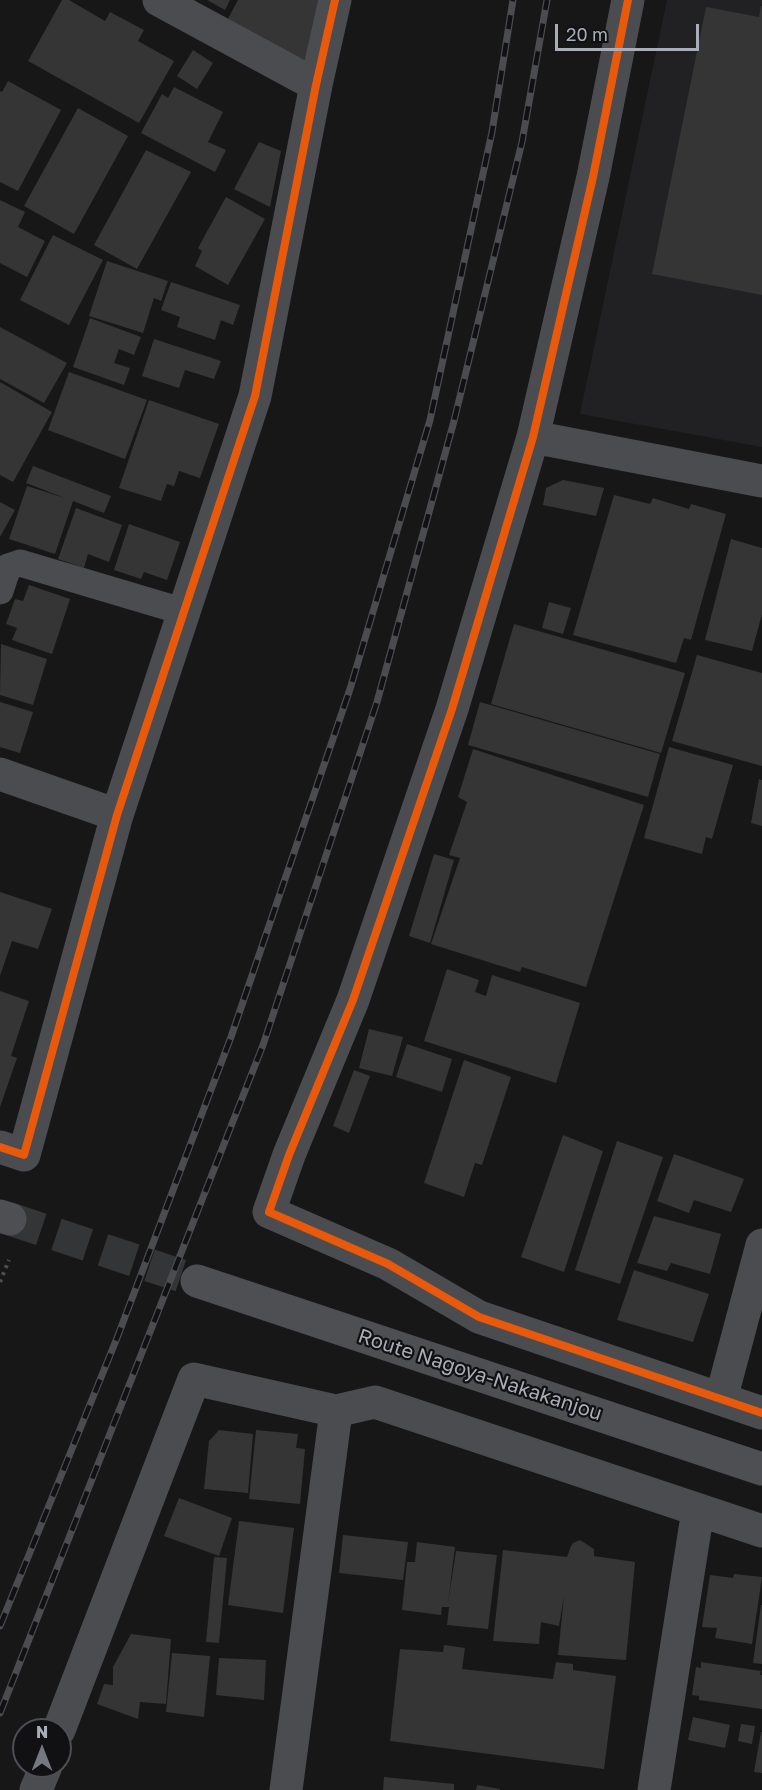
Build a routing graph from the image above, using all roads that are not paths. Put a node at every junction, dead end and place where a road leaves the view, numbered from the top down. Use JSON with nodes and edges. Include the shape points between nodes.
{"nodes":[{"id":1,"x":159,"y":0,"type":"edge"},
{"id":2,"x":334,"y":0,"type":"edge"},
{"id":3,"x":628,"y":0,"type":"edge"},
{"id":4,"x":316,"y":85,"type":"junction"},
{"id":5,"x":533,"y":437,"type":"junction"},
{"id":6,"x":762,"y":481,"type":"edge"},
{"id":7,"x":0,"y":591,"type":"edge"},
{"id":8,"x":185,"y":612,"type":"junction"},
{"id":9,"x":0,"y":774,"type":"edge"},
{"id":10,"x":117,"y":815,"type":"junction"},
{"id":11,"x":0,"y":1147,"type":"edge"},
{"id":12,"x":762,"y":1245,"type":"edge"},
{"id":13,"x":197,"y":1281,"type":"tunnel mouth"},
{"id":14,"x":721,"y":1399,"type":"junction"},
{"id":15,"x":336,"y":1411,"type":"junction"},
{"id":16,"x":762,"y":1413,"type":"edge"},
{"id":17,"x":762,"y":1468,"type":"edge"},
{"id":18,"x":698,"y":1510,"type":"junction"},
{"id":19,"x":762,"y":1532,"type":"edge"},
{"id":20,"x":64,"y":1718,"type":"edge"},
{"id":21,"x":286,"y":1790,"type":"edge"},
{"id":22,"x":654,"y":1790,"type":"edge"}],
"edges":[{"from":1,"to":4,"type":"street"},
{"from":2,"to":4,"type":"street"},
{"from":3,"to":5,"type":"street","via":[[593,177]]},
{"from":4,"to":8,"type":"street","via":[[255,396]]},
{"from":5,"to":6,"type":"street"},
{"from":5,"to":14,"type":"street","via":[[452,709],[357,989],[269,1212],[388,1264],[479,1317]]},
{"from":7,"to":8,"type":"lane","via":[[8,567],[20,563]]},
{"from":8,"to":10,"type":"street"},
{"from":9,"to":10,"type":"street"},
{"from":10,"to":11,"type":"street","via":[[24,1155]]},
{"from":12,"to":14,"type":"street"},
{"from":13,"to":17,"type":"main road","name":"Route Nagoya-Nakakanjou"},
{"from":14,"to":16,"type":"street"},
{"from":15,"to":18,"type":"street","via":[[375,1402]]},
{"from":15,"to":20,"type":"street","via":[[194,1379]]},
{"from":15,"to":21,"type":"street"},
{"from":18,"to":19,"type":"street"},
{"from":18,"to":22,"type":"street"}]}
